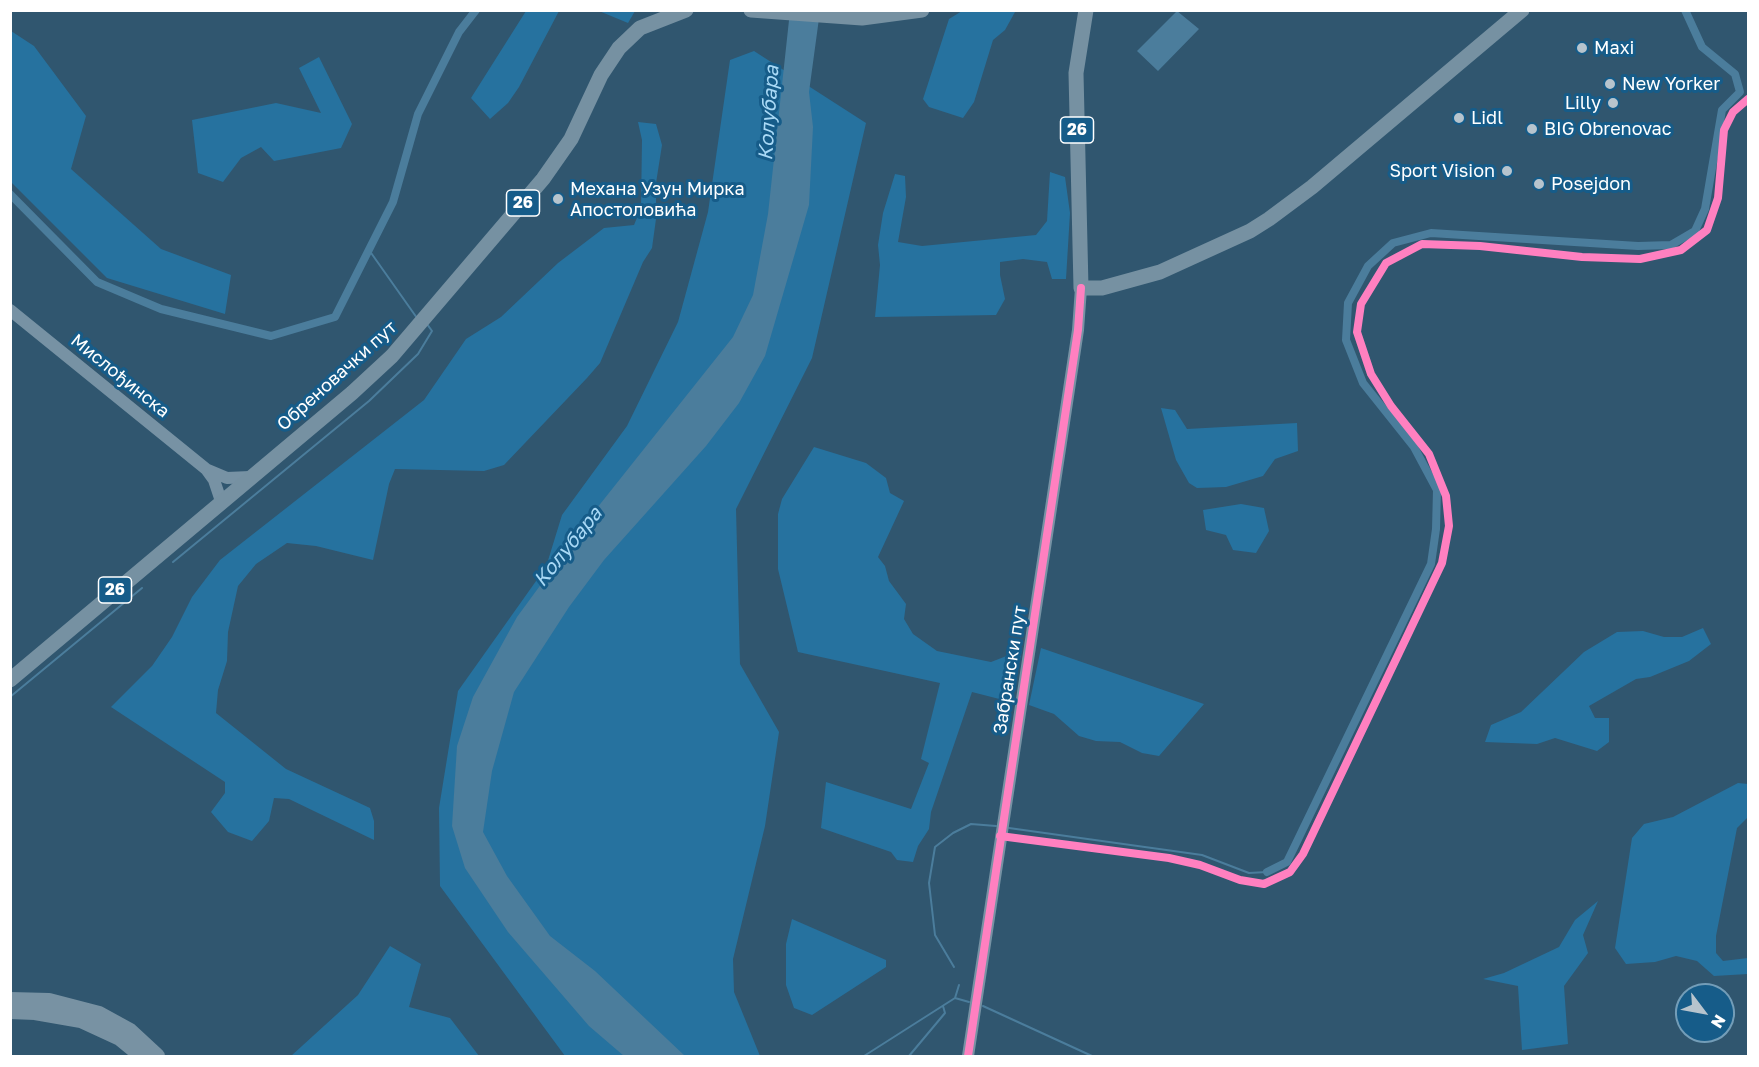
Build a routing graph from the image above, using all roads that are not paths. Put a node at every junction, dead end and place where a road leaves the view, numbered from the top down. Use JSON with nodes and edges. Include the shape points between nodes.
{"nodes":[{"id":1,"x":686,"y":10,"type":"edge"},
{"id":2,"x":751,"y":10,"type":"edge"},
{"id":3,"x":922,"y":10,"type":"edge"},
{"id":4,"x":1086,"y":10,"type":"edge"},
{"id":5,"x":1522,"y":10,"type":"edge"},
{"id":6,"x":1081,"y":288,"type":"junction"},
{"id":7,"x":10,"y":310,"type":"edge"},
{"id":8,"x":206,"y":469,"type":"junction"},
{"id":9,"x":250,"y":477,"type":"junction"},
{"id":10,"x":221,"y":501,"type":"junction"},
{"id":11,"x":10,"y":680,"type":"edge"},
{"id":12,"x":10,"y":1000,"type":"edge"},
{"id":13,"x":10,"y":1011,"type":"edge"},
{"id":14,"x":142,"y":1056,"type":"edge"},
{"id":15,"x":157,"y":1056,"type":"edge"},
{"id":16,"x":968,"y":1056,"type":"edge"}],
"edges":[{"from":1,"to":9,"type":"main road","name":"Обреновачки пут","number":"26","via":[[640,28],[619,48],[560,156],[423,323],[352,393]]},
{"from":2,"to":3,"type":"main road","via":[[849,18]]},
{"from":4,"to":6,"type":"main road","number":"26","via":[[1076,73]]},
{"from":5,"to":6,"type":"main road","via":[[1312,187],[1250,231],[1160,272],[1112,285]]},
{"from":6,"to":16,"type":"street","name":"Забрански пут","via":[[1077,341]]},
{"from":7,"to":8,"type":"street","name":"Мислођинска"},
{"from":8,"to":9,"type":"street","name":"Мислођинска","via":[[227,478]]},
{"from":8,"to":10,"type":"street","name":"Мислођинска"},
{"from":9,"to":10,"type":"main road","name":"Обреновачки пут","number":"26"},
{"from":10,"to":11,"type":"main road","name":"Обреновачки пут","number":"26"},
{"from":12,"to":15,"type":"highway","via":[[49,1001],[99,1014],[130,1031]]},
{"from":13,"to":14,"type":"highway","via":[[81,1020],[120,1038]]}]}
